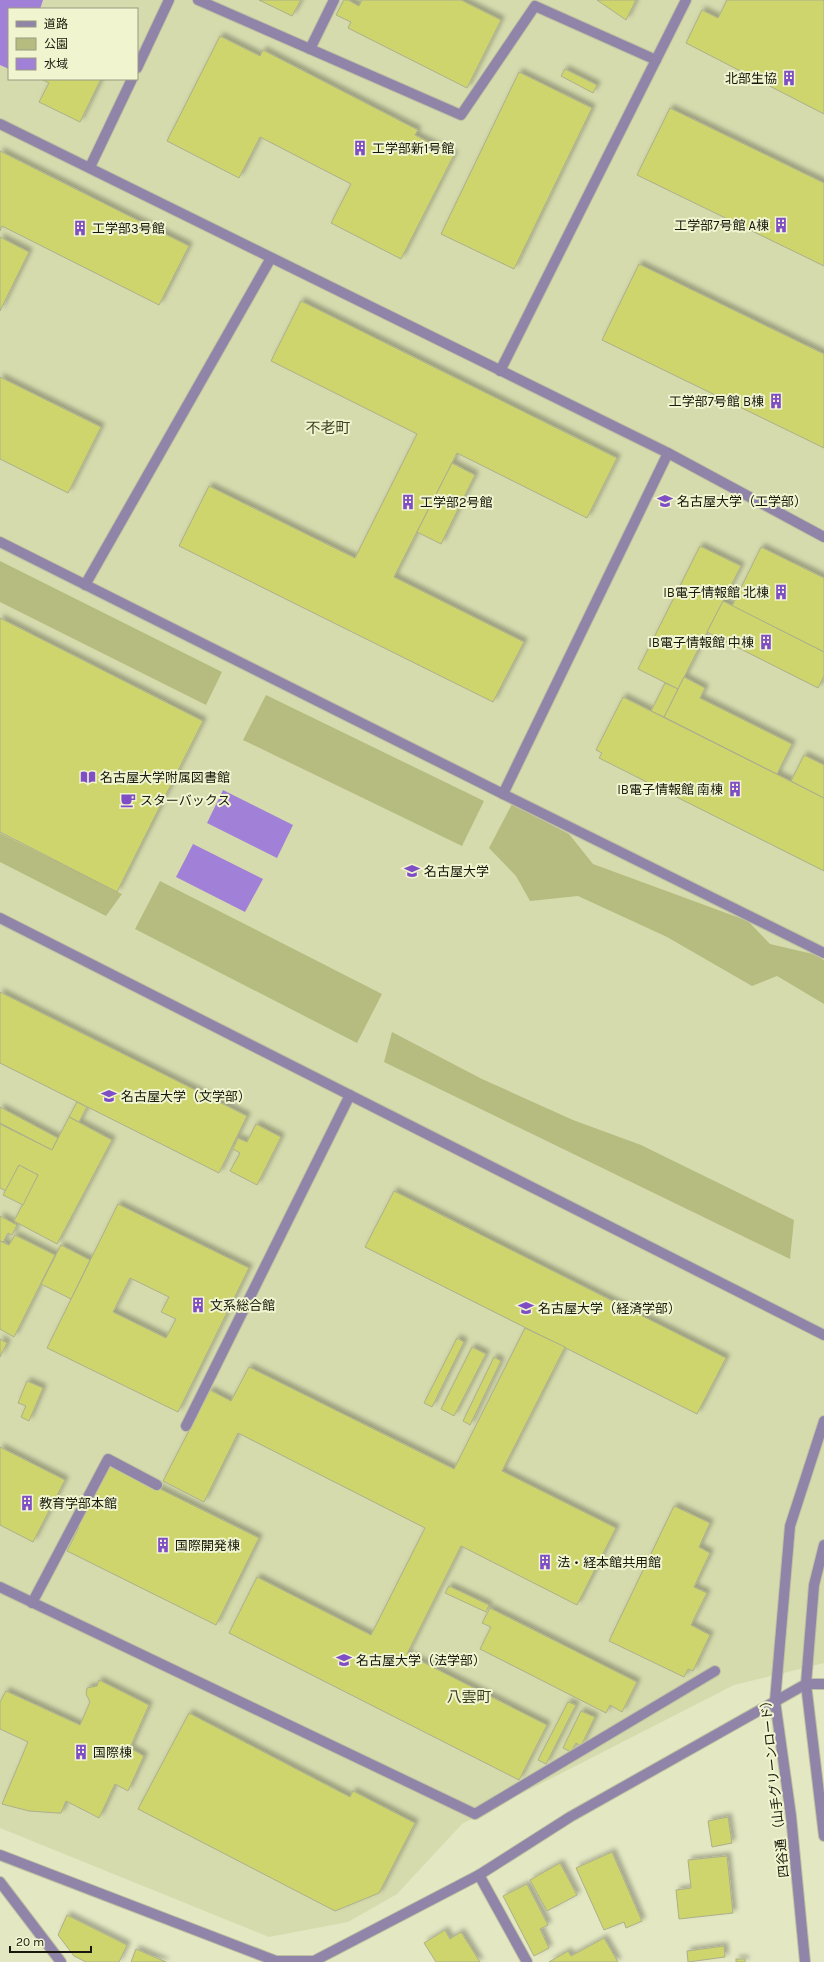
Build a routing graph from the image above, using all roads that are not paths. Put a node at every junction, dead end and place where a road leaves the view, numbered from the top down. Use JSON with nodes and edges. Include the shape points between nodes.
{"nodes":[{"id":1,"x":170,"y":0,"type":"edge"},
{"id":2,"x":198,"y":0,"type":"edge"},
{"id":3,"x":334,"y":0,"type":"edge"},
{"id":4,"x":686,"y":0,"type":"edge"},
{"id":5,"x":310,"y":49,"type":"junction"},
{"id":6,"x":656,"y":60,"type":"junction"},
{"id":7,"x":138,"y":66,"type":"edge"},
{"id":8,"x":132,"y":80,"type":"edge"},
{"id":9,"x":0,"y":124,"type":"edge"},
{"id":10,"x":90,"y":167,"type":"junction"},
{"id":11,"x":272,"y":258,"type":"junction"},
{"id":12,"x":500,"y":371,"type":"junction"},
{"id":13,"x":668,"y":453,"type":"junction"},
{"id":14,"x":824,"y":537,"type":"edge"},
{"id":15,"x":0,"y":542,"type":"edge"},
{"id":16,"x":85,"y":584,"type":"junction"},
{"id":17,"x":502,"y":794,"type":"junction"},
{"id":18,"x":0,"y":918,"type":"edge"},
{"id":19,"x":824,"y":953,"type":"edge"},
{"id":20,"x":350,"y":1095,"type":"junction"},
{"id":21,"x":824,"y":1335,"type":"edge"},
{"id":22,"x":824,"y":1421,"type":"edge"},
{"id":23,"x":186,"y":1426,"type":"dead end"},
{"id":24,"x":157,"y":1485,"type":"dead end"},
{"id":25,"x":824,"y":1545,"type":"edge"},
{"id":26,"x":0,"y":1587,"type":"edge"},
{"id":27,"x":32,"y":1603,"type":"junction"},
{"id":28,"x":715,"y":1672,"type":"dead end"},
{"id":29,"x":806,"y":1684,"type":"junction"},
{"id":30,"x":824,"y":1684,"type":"edge"},
{"id":31,"x":775,"y":1701,"type":"junction"},
{"id":32,"x":824,"y":1836,"type":"edge"},
{"id":33,"x":0,"y":1855,"type":"edge"},
{"id":34,"x":479,"y":1875,"type":"junction"},
{"id":35,"x":0,"y":1882,"type":"edge"},
{"id":36,"x":61,"y":1962,"type":"edge"},
{"id":37,"x":313,"y":1962,"type":"edge"},
{"id":38,"x":527,"y":1962,"type":"edge"},
{"id":39,"x":805,"y":1962,"type":"edge"}],
"edges":[{"from":1,"to":7,"type":"street"},
{"from":2,"to":5,"type":"street"},
{"from":3,"to":5,"type":"street"},
{"from":4,"to":6,"type":"street"},
{"from":5,"to":6,"type":"street","via":[[461,115],[535,6]]},
{"from":6,"to":12,"type":"street"},
{"from":8,"to":10,"type":"street"},
{"from":9,"to":10,"type":"street"},
{"from":10,"to":11,"type":"street"},
{"from":11,"to":12,"type":"street"},
{"from":11,"to":16,"type":"street"},
{"from":12,"to":13,"type":"street"},
{"from":13,"to":14,"type":"street"},
{"from":13,"to":17,"type":"street"},
{"from":15,"to":16,"type":"street"},
{"from":16,"to":17,"type":"street"},
{"from":17,"to":19,"type":"street"},
{"from":18,"to":20,"type":"street"},
{"from":20,"to":21,"type":"street"},
{"from":20,"to":23,"type":"street"},
{"from":22,"to":31,"type":"street","name":"四谷通 （山手グリーンロード）","via":[[790,1526]]},
{"from":24,"to":27,"type":"street","via":[[108,1459]]},
{"from":25,"to":29,"type":"street","via":[[814,1585]]},
{"from":26,"to":27,"type":"street"},
{"from":27,"to":28,"type":"street","via":[[475,1814]]},
{"from":29,"to":30,"type":"street"},
{"from":29,"to":31,"type":"street"},
{"from":29,"to":32,"type":"street"},
{"from":31,"to":34,"type":"street","via":[[570,1817]]},
{"from":31,"to":39,"type":"street","name":"四谷通 （山手グリーンロード）","via":[[791,1816]]},
{"from":33,"to":37,"type":"street","via":[[276,1961]]},
{"from":34,"to":37,"type":"street"},
{"from":34,"to":38,"type":"street"},
{"from":35,"to":36,"type":"street"}]}
